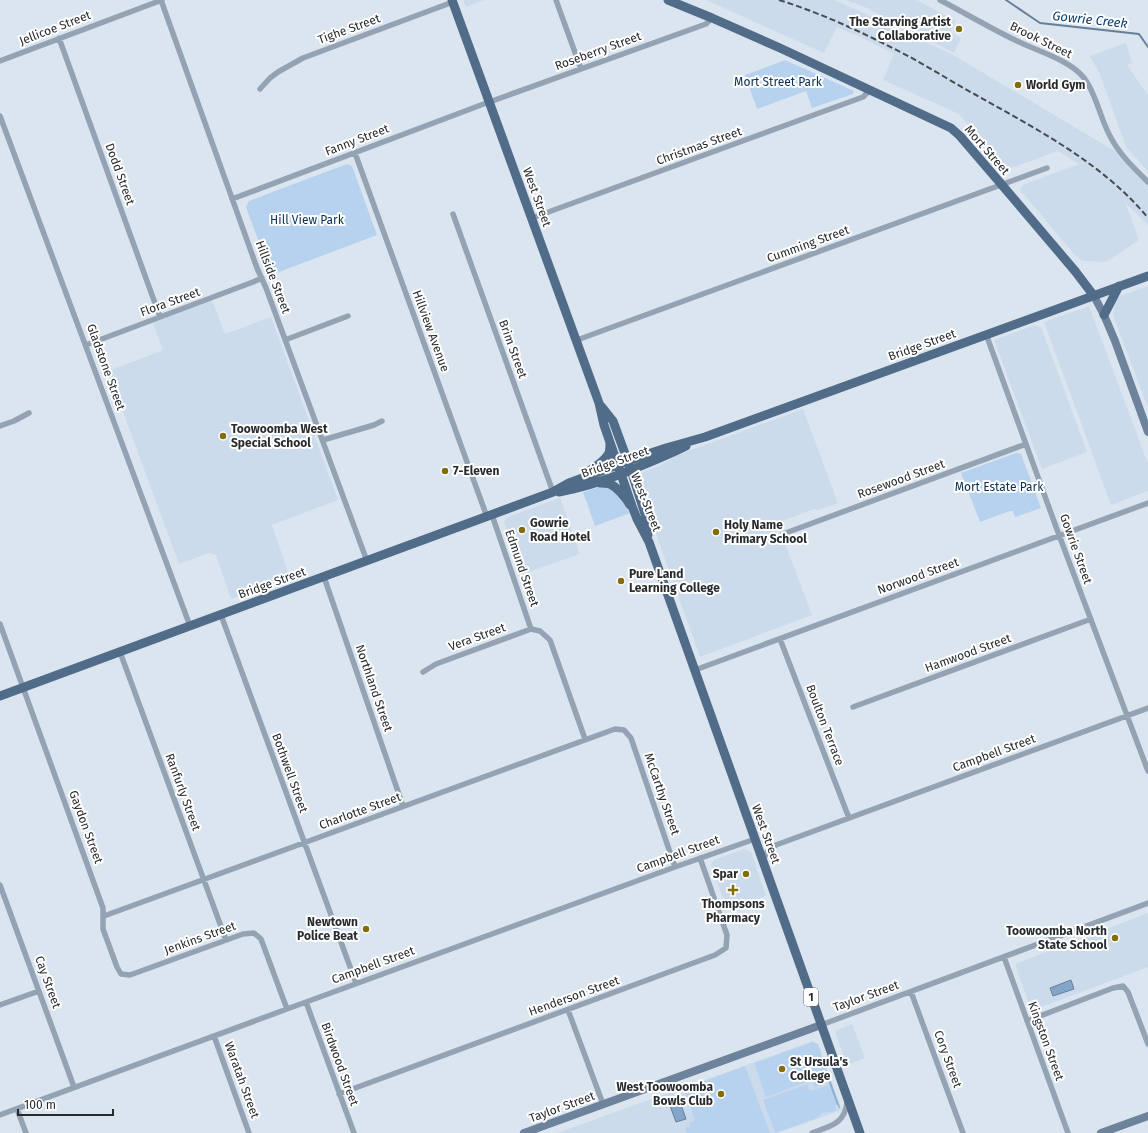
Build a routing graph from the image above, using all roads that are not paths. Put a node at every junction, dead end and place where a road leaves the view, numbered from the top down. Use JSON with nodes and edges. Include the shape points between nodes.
{"nodes":[{"id":1,"x":162,"y":0,"type":"edge"},
{"id":2,"x":556,"y":0,"type":"edge"},
{"id":3,"x":668,"y":0,"type":"edge"},
{"id":4,"x":940,"y":0,"type":"edge"},
{"id":5,"x":452,"y":1,"type":"edge"},
{"id":6,"x":712,"y":18,"type":"junction"},
{"id":7,"x":59,"y":38,"type":"junction"},
{"id":8,"x":0,"y":61,"type":"edge"},
{"id":9,"x":581,"y":69,"type":"junction"},
{"id":10,"x":260,"y":89,"type":"dead end"},
{"id":11,"x":870,"y":90,"type":"junction"},
{"id":12,"x":490,"y":102,"type":"junction"},
{"id":13,"x":0,"y":116,"type":"edge"},
{"id":14,"x":355,"y":153,"type":"junction"},
{"id":15,"x":1047,"y":168,"type":"dead end"},
{"id":16,"x":1148,"y":182,"type":"edge"},
{"id":17,"x":1002,"y":185,"type":"junction"},
{"id":18,"x":232,"y":199,"type":"junction"},
{"id":19,"x":453,"y":214,"type":"dead end"},
{"id":20,"x":532,"y":218,"type":"junction"},
{"id":21,"x":1148,"y":276,"type":"edge"},
{"id":22,"x":262,"y":278,"type":"junction"},
{"id":23,"x":1119,"y":286,"type":"junction"},
{"id":24,"x":1094,"y":296,"type":"junction"},
{"id":25,"x":1104,"y":315,"type":"junction"},
{"id":26,"x":348,"y":316,"type":"dead end"},
{"id":27,"x":160,"y":317,"type":"junction"},
{"id":28,"x":986,"y":334,"type":"junction"},
{"id":29,"x":286,"y":340,"type":"junction"},
{"id":30,"x":577,"y":340,"type":"junction"},
{"id":31,"x":86,"y":345,"type":"junction"},
{"id":32,"x":599,"y":403,"type":"junction"},
{"id":33,"x":29,"y":413,"type":"dead end"},
{"id":34,"x":382,"y":421,"type":"dead end"},
{"id":35,"x":0,"y":426,"type":"edge"},
{"id":36,"x":1148,"y":432,"type":"edge"},
{"id":37,"x":323,"y":440,"type":"junction"},
{"id":38,"x":610,"y":443,"type":"junction"},
{"id":39,"x":1026,"y":444,"type":"junction"},
{"id":40,"x":629,"y":466,"type":"junction"},
{"id":41,"x":620,"y":469,"type":"junction"},
{"id":42,"x":569,"y":483,"type":"junction"},
{"id":43,"x":596,"y":483,"type":"junction"},
{"id":44,"x":553,"y":492,"type":"junction"},
{"id":45,"x":1148,"y":503,"type":"edge"},
{"id":46,"x":489,"y":516,"type":"junction"},
{"id":47,"x":637,"y":518,"type":"junction"},
{"id":48,"x":783,"y":534,"type":"dead end"},
{"id":49,"x":1060,"y":536,"type":"junction"},
{"id":50,"x":649,"y":542,"type":"junction"},
{"id":51,"x":367,"y":561,"type":"junction"},
{"id":52,"x":324,"y":577,"type":"junction"},
{"id":53,"x":220,"y":615,"type":"junction"},
{"id":54,"x":1090,"y":619,"type":"junction"},
{"id":55,"x":0,"y":624,"type":"edge"},
{"id":56,"x":190,"y":626,"type":"junction"},
{"id":57,"x":531,"y":629,"type":"junction"},
{"id":58,"x":780,"y":639,"type":"junction"},
{"id":59,"x":120,"y":652,"type":"junction"},
{"id":60,"x":695,"y":670,"type":"junction"},
{"id":61,"x":423,"y":672,"type":"dead end"},
{"id":62,"x":24,"y":687,"type":"junction"},
{"id":63,"x":0,"y":696,"type":"edge"},
{"id":64,"x":853,"y":707,"type":"dead end"},
{"id":65,"x":1148,"y":708,"type":"edge"},
{"id":66,"x":1127,"y":716,"type":"junction"},
{"id":67,"x":624,"y":730,"type":"joint"},
{"id":68,"x":585,"y":740,"type":"junction"},
{"id":69,"x":1148,"y":771,"type":"edge"},
{"id":70,"x":403,"y":806,"type":"junction"},
{"id":71,"x":849,"y":818,"type":"junction"},
{"id":72,"x":755,"y":839,"type":"junction"},
{"id":73,"x":304,"y":843,"type":"junction"},
{"id":74,"x":700,"y":858,"type":"junction"},
{"id":75,"x":763,"y":860,"type":"junction"},
{"id":76,"x":675,"y":867,"type":"junction"},
{"id":77,"x":204,"y":880,"type":"junction"},
{"id":78,"x":0,"y":885,"type":"edge"},
{"id":79,"x":1148,"y":903,"type":"edge"},
{"id":80,"x":104,"y":916,"type":"junction"},
{"id":81,"x":226,"y":940,"type":"junction"},
{"id":82,"x":1004,"y":956,"type":"junction"},
{"id":83,"x":121,"y":974,"type":"joint"},
{"id":84,"x":356,"y":984,"type":"junction"},
{"id":85,"x":39,"y":991,"type":"junction"},
{"id":86,"x":911,"y":992,"type":"junction"},
{"id":87,"x":306,"y":1002,"type":"junction"},
{"id":88,"x":0,"y":1005,"type":"edge"},
{"id":89,"x":287,"y":1009,"type":"junction"},
{"id":90,"x":568,"y":1010,"type":"junction"},
{"id":91,"x":1027,"y":1020,"type":"junction"},
{"id":92,"x":821,"y":1025,"type":"junction"},
{"id":93,"x":214,"y":1036,"type":"junction"},
{"id":94,"x":1148,"y":1044,"type":"edge"},
{"id":95,"x":74,"y":1087,"type":"junction"},
{"id":96,"x":340,"y":1094,"type":"junction"},
{"id":97,"x":848,"y":1099,"type":"junction"},
{"id":98,"x":603,"y":1104,"type":"junction"},
{"id":99,"x":17,"y":1108,"type":"junction"},
{"id":100,"x":0,"y":1115,"type":"edge"},
{"id":101,"x":1148,"y":1116,"type":"edge"},
{"id":102,"x":26,"y":1133,"type":"edge"},
{"id":103,"x":249,"y":1133,"type":"edge"},
{"id":104,"x":354,"y":1133,"type":"edge"},
{"id":105,"x":524,"y":1133,"type":"edge"},
{"id":106,"x":812,"y":1133,"type":"edge"},
{"id":107,"x":860,"y":1133,"type":"edge"},
{"id":108,"x":964,"y":1133,"type":"edge"},
{"id":109,"x":1068,"y":1133,"type":"edge"},
{"id":110,"x":1101,"y":1133,"type":"edge"}],
"edges":[{"from":1,"to":7,"type":"street","name":"Jellicoe Street"},
{"from":1,"to":18,"type":"street","name":"Hillside Street"},
{"from":2,"to":9,"type":"street"},
{"from":3,"to":6,"type":"main road","name":"Mort Street"},
{"from":4,"to":16,"type":"street","name":"Brook Street","via":[[1016,41],[1059,60],[1084,77],[1109,135],[1118,149]]},
{"from":5,"to":10,"type":"street","name":"Tighe Street","via":[[303,58],[278,72]]},
{"from":5,"to":12,"type":"main road","name":"West Street"},
{"from":6,"to":9,"type":"street","name":"Roseberry Street","via":[[706,24]]},
{"from":6,"to":11,"type":"main road","name":"Mort Street"},
{"from":7,"to":8,"type":"street","name":"Jellicoe Street"},
{"from":7,"to":27,"type":"street","name":"Dodd Street"},
{"from":9,"to":12,"type":"street","name":"Roseberry Street"},
{"from":11,"to":17,"type":"main road","name":"Mort Street","via":[[951,128]]},
{"from":11,"to":20,"type":"street","name":"Christmas Street","via":[[863,97]]},
{"from":12,"to":14,"type":"street","name":"Fanny Street"},
{"from":12,"to":20,"type":"main road","name":"West Street"},
{"from":13,"to":31,"type":"street","name":"Gladstone Street"},
{"from":14,"to":18,"type":"street","name":"Fanny Street"},
{"from":14,"to":46,"type":"street","name":"Hillview Avenue"},
{"from":15,"to":17,"type":"street","name":"Cumming Street"},
{"from":17,"to":24,"type":"main road","name":"Mort Street"},
{"from":17,"to":30,"type":"street","name":"Cumming Street"},
{"from":18,"to":22,"type":"street","name":"Hillside Street"},
{"from":19,"to":44,"type":"street","name":"Brim Street"},
{"from":20,"to":30,"type":"main road","name":"West Street"},
{"from":21,"to":23,"type":"main road","name":"Bridge Street"},
{"from":22,"to":27,"type":"street","name":"Flora Street"},
{"from":22,"to":29,"type":"street","name":"Hillside Street"},
{"from":23,"to":24,"type":"main road","name":"Bridge Street"},
{"from":23,"to":25,"type":"main road"},
{"from":24,"to":25,"type":"street","name":"Mort Street"},
{"from":24,"to":28,"type":"main road","name":"Bridge Street"},
{"from":25,"to":36,"type":"street","name":"Mort Street"},
{"from":26,"to":29,"type":"street"},
{"from":27,"to":31,"type":"street","name":"Flora Street"},
{"from":28,"to":39,"type":"street","name":"Gowrie Street"},
{"from":28,"to":40,"type":"main road","name":"Bridge Street","via":[[705,437],[666,456]]},
{"from":29,"to":37,"type":"street","name":"Hillside Street"},
{"from":30,"to":32,"type":"main road","name":"West Street"},
{"from":31,"to":56,"type":"street","name":"Gladstone Street"},
{"from":32,"to":38,"type":"main road","name":"West Street"},
{"from":32,"to":40,"type":"main road","name":"West Street","via":[[613,421]]},
{"from":33,"to":35,"type":"street"},
{"from":34,"to":37,"type":"street"},
{"from":37,"to":51,"type":"street","name":"Hillside Street"},
{"from":38,"to":41,"type":"main road","name":"West Street"},
{"from":38,"to":42,"type":"main road","via":[[609,452],[604,460]]},
{"from":39,"to":48,"type":"street","name":"Rosewood Street"},
{"from":39,"to":49,"type":"street","name":"Gowrie Street"},
{"from":40,"to":41,"type":"main road","name":"Bridge Street"},
{"from":40,"to":50,"type":"main road","name":"West Street","via":[[645,514]]},
{"from":41,"to":42,"type":"main road","name":"Bridge Street"},
{"from":41,"to":43,"type":"main road","name":"Bridge Street"},
{"from":41,"to":47,"type":"main road","name":"West Street"},
{"from":42,"to":44,"type":"main road","name":"Bridge Street"},
{"from":43,"to":44,"type":"main road","name":"Bridge Street"},
{"from":43,"to":47,"type":"main road","via":[[607,483],[614,487],[628,502]]},
{"from":44,"to":46,"type":"main road","name":"Bridge Street"},
{"from":45,"to":49,"type":"street","name":"Norwood Street"},
{"from":46,"to":51,"type":"main road","name":"Bridge Street"},
{"from":46,"to":57,"type":"street","name":"Edmund Street"},
{"from":47,"to":50,"type":"main road","name":"West Street"},
{"from":49,"to":54,"type":"street","name":"Gowrie Street"},
{"from":49,"to":58,"type":"street","name":"Norwood Street"},
{"from":50,"to":60,"type":"main road","name":"West Street"},
{"from":51,"to":52,"type":"main road","name":"Bridge Street"},
{"from":52,"to":53,"type":"main road","name":"Bridge Street"},
{"from":52,"to":70,"type":"street","name":"Northland Street"},
{"from":53,"to":56,"type":"main road","name":"Bridge Street"},
{"from":53,"to":73,"type":"street","name":"Bothwell Street"},
{"from":54,"to":64,"type":"street","name":"Hamwood Street"},
{"from":54,"to":66,"type":"street","name":"Gowrie Street"},
{"from":55,"to":62,"type":"street","name":"Gaydon Street"},
{"from":56,"to":59,"type":"main road","name":"Bridge Street"},
{"from":57,"to":61,"type":"street","name":"Vera Street","via":[[436,664]]},
{"from":57,"to":68,"type":"street","name":"Vera Street","via":[[540,630],[550,640]]},
{"from":58,"to":60,"type":"street","name":"Norwood Street"},
{"from":58,"to":71,"type":"street","name":"Boulton Terrace"},
{"from":59,"to":62,"type":"main road","name":"Bridge Street"},
{"from":59,"to":77,"type":"street","name":"Ranfurly Street"},
{"from":60,"to":72,"type":"main road","name":"West Street"},
{"from":62,"to":63,"type":"main road","name":"Bridge Street"},
{"from":62,"to":80,"type":"street","name":"Gaydon Street"},
{"from":65,"to":66,"type":"street","name":"Campbell Street"},
{"from":66,"to":69,"type":"street","name":"Gowrie Street"},
{"from":66,"to":71,"type":"street","name":"Campbell Street"},
{"from":67,"to":68,"type":"street","name":"Charlotte Street","via":[[615,729]]},
{"from":67,"to":76,"type":"street","name":"McCarthy Street","via":[[631,738]]},
{"from":68,"to":70,"type":"street","name":"Charlotte Street"},
{"from":70,"to":73,"type":"street","name":"Charlotte Street"},
{"from":71,"to":75,"type":"street","name":"Campbell Street","via":[[776,845],[769,850]]},
{"from":72,"to":74,"type":"street","name":"Campbell Street"},
{"from":72,"to":75,"type":"main road","name":"West Street"},
{"from":73,"to":77,"type":"street","name":"Charlotte Street"},
{"from":73,"to":84,"type":"street","name":"Bothwell Street"},
{"from":74,"to":76,"type":"street","name":"Campbell Street"},
{"from":74,"to":90,"type":"street","name":"Henderson Street","via":[[727,935],[726,948],[715,955]]},
{"from":75,"to":92,"type":"main road","name":"West Street","number":"1"},
{"from":76,"to":84,"type":"street","name":"Campbell Street"},
{"from":77,"to":80,"type":"street","name":"Charlotte Street"},
{"from":77,"to":81,"type":"street","name":"Ranfurly Street"},
{"from":78,"to":85,"type":"street","name":"Cay Street"},
{"from":79,"to":82,"type":"street","name":"Taylor Street"},
{"from":80,"to":83,"type":"street","name":"Gaydon Street","via":[[103,929]]},
{"from":81,"to":83,"type":"street","name":"Jenkins Street","via":[[130,975]]},
{"from":81,"to":89,"type":"street","name":"Jenkins Street","via":[[254,933],[261,939]]},
{"from":82,"to":86,"type":"street","name":"Taylor Street"},
{"from":82,"to":91,"type":"street","name":"Kingston Street"},
{"from":84,"to":87,"type":"street","name":"Campbell Street"},
{"from":85,"to":88,"type":"street"},
{"from":85,"to":95,"type":"street","name":"Cay Street"},
{"from":86,"to":92,"type":"street","name":"Taylor Street"},
{"from":86,"to":108,"type":"street","name":"Cory Street"},
{"from":87,"to":89,"type":"street","name":"Campbell Street"},
{"from":87,"to":96,"type":"street","name":"Birdwood Street"},
{"from":89,"to":93,"type":"street","name":"Campbell Street"},
{"from":90,"to":96,"type":"street","name":"Henderson Street"},
{"from":90,"to":98,"type":"street"},
{"from":91,"to":94,"type":"street","via":[[1123,986],[1128,992]]},
{"from":91,"to":109,"type":"street","name":"Kingston Street"},
{"from":92,"to":97,"type":"main road","name":"West Street","number":"1"},
{"from":92,"to":98,"type":"street","name":"Taylor Street"},
{"from":93,"to":95,"type":"street","name":"Campbell Street"},
{"from":93,"to":103,"type":"street","name":"Waratah Street"},
{"from":95,"to":99,"type":"street","name":"Campbell Street"},
{"from":96,"to":104,"type":"street","name":"Birdwood Street"},
{"from":97,"to":106,"type":"street","via":[[843,1117],[837,1123]]},
{"from":97,"to":107,"type":"main road","name":"West Street","number":"1"},
{"from":98,"to":105,"type":"street","name":"Taylor Street"},
{"from":99,"to":100,"type":"street","name":"Campbell Street"},
{"from":99,"to":102,"type":"street"},
{"from":101,"to":110,"type":"street"}]}
